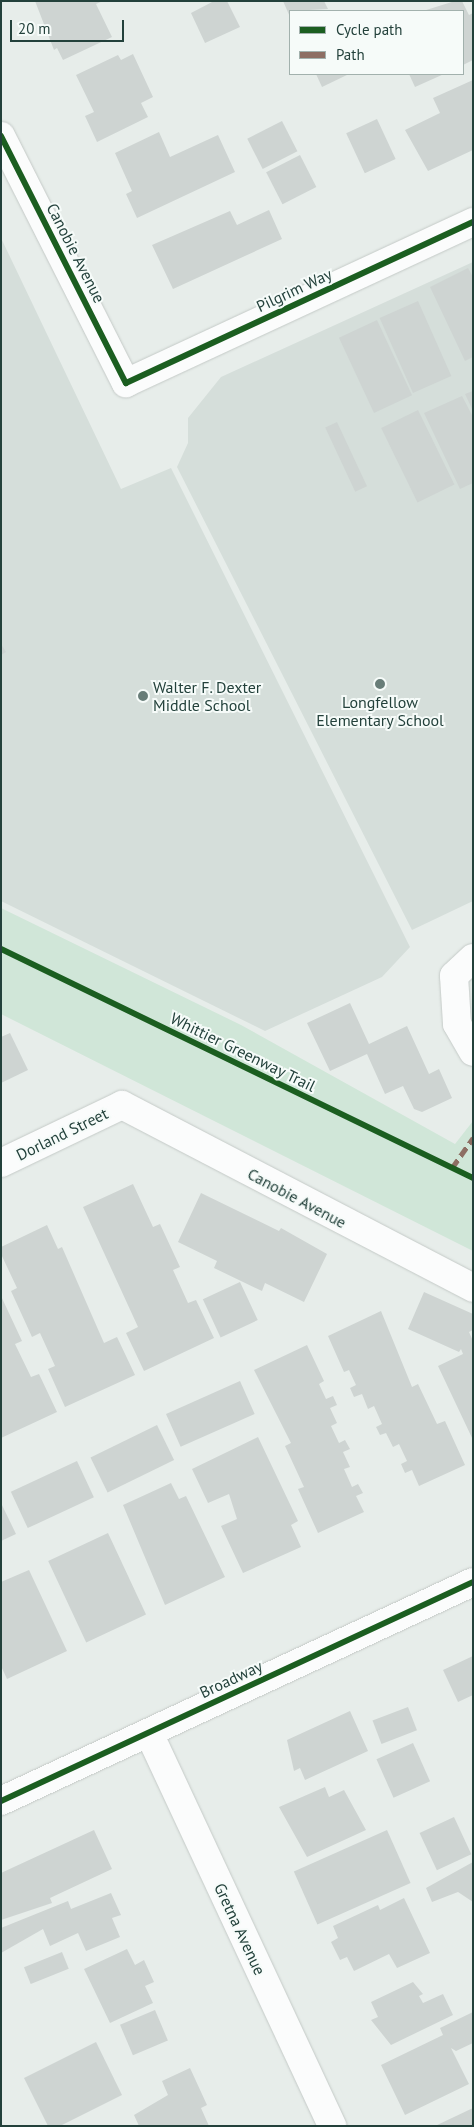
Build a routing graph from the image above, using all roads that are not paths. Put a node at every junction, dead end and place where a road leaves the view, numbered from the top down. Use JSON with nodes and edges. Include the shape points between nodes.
{"nodes":[{"id":1,"x":1,"y":136,"type":"edge"},
{"id":2,"x":473,"y":222,"type":"edge"},
{"id":3,"x":126,"y":383,"type":"joint"},
{"id":4,"x":463,"y":967,"type":"edge"},
{"id":5,"x":473,"y":1052,"type":"edge"},
{"id":6,"x":122,"y":1105,"type":"joint"},
{"id":7,"x":1,"y":1163,"type":"edge"},
{"id":8,"x":473,"y":1288,"type":"edge"},
{"id":9,"x":473,"y":1582,"type":"edge"},
{"id":10,"x":149,"y":1733,"type":"junction"},
{"id":11,"x":1,"y":1801,"type":"edge"},
{"id":12,"x":332,"y":2126,"type":"edge"}],
"edges":[{"from":1,"to":3,"type":"street","name":"Canobie Avenue"},
{"from":2,"to":3,"type":"street","name":"Pilgrim Way"},
{"from":4,"to":5,"type":"street","via":[[457,1024]]},
{"from":6,"to":7,"type":"street","name":"Dorland Street"},
{"from":6,"to":8,"type":"street","name":"Canobie Avenue"},
{"from":9,"to":10,"type":"street","name":"Broadway"},
{"from":10,"to":11,"type":"street","name":"Broadway"},
{"from":10,"to":12,"type":"street","name":"Gretna Avenue"}]}
